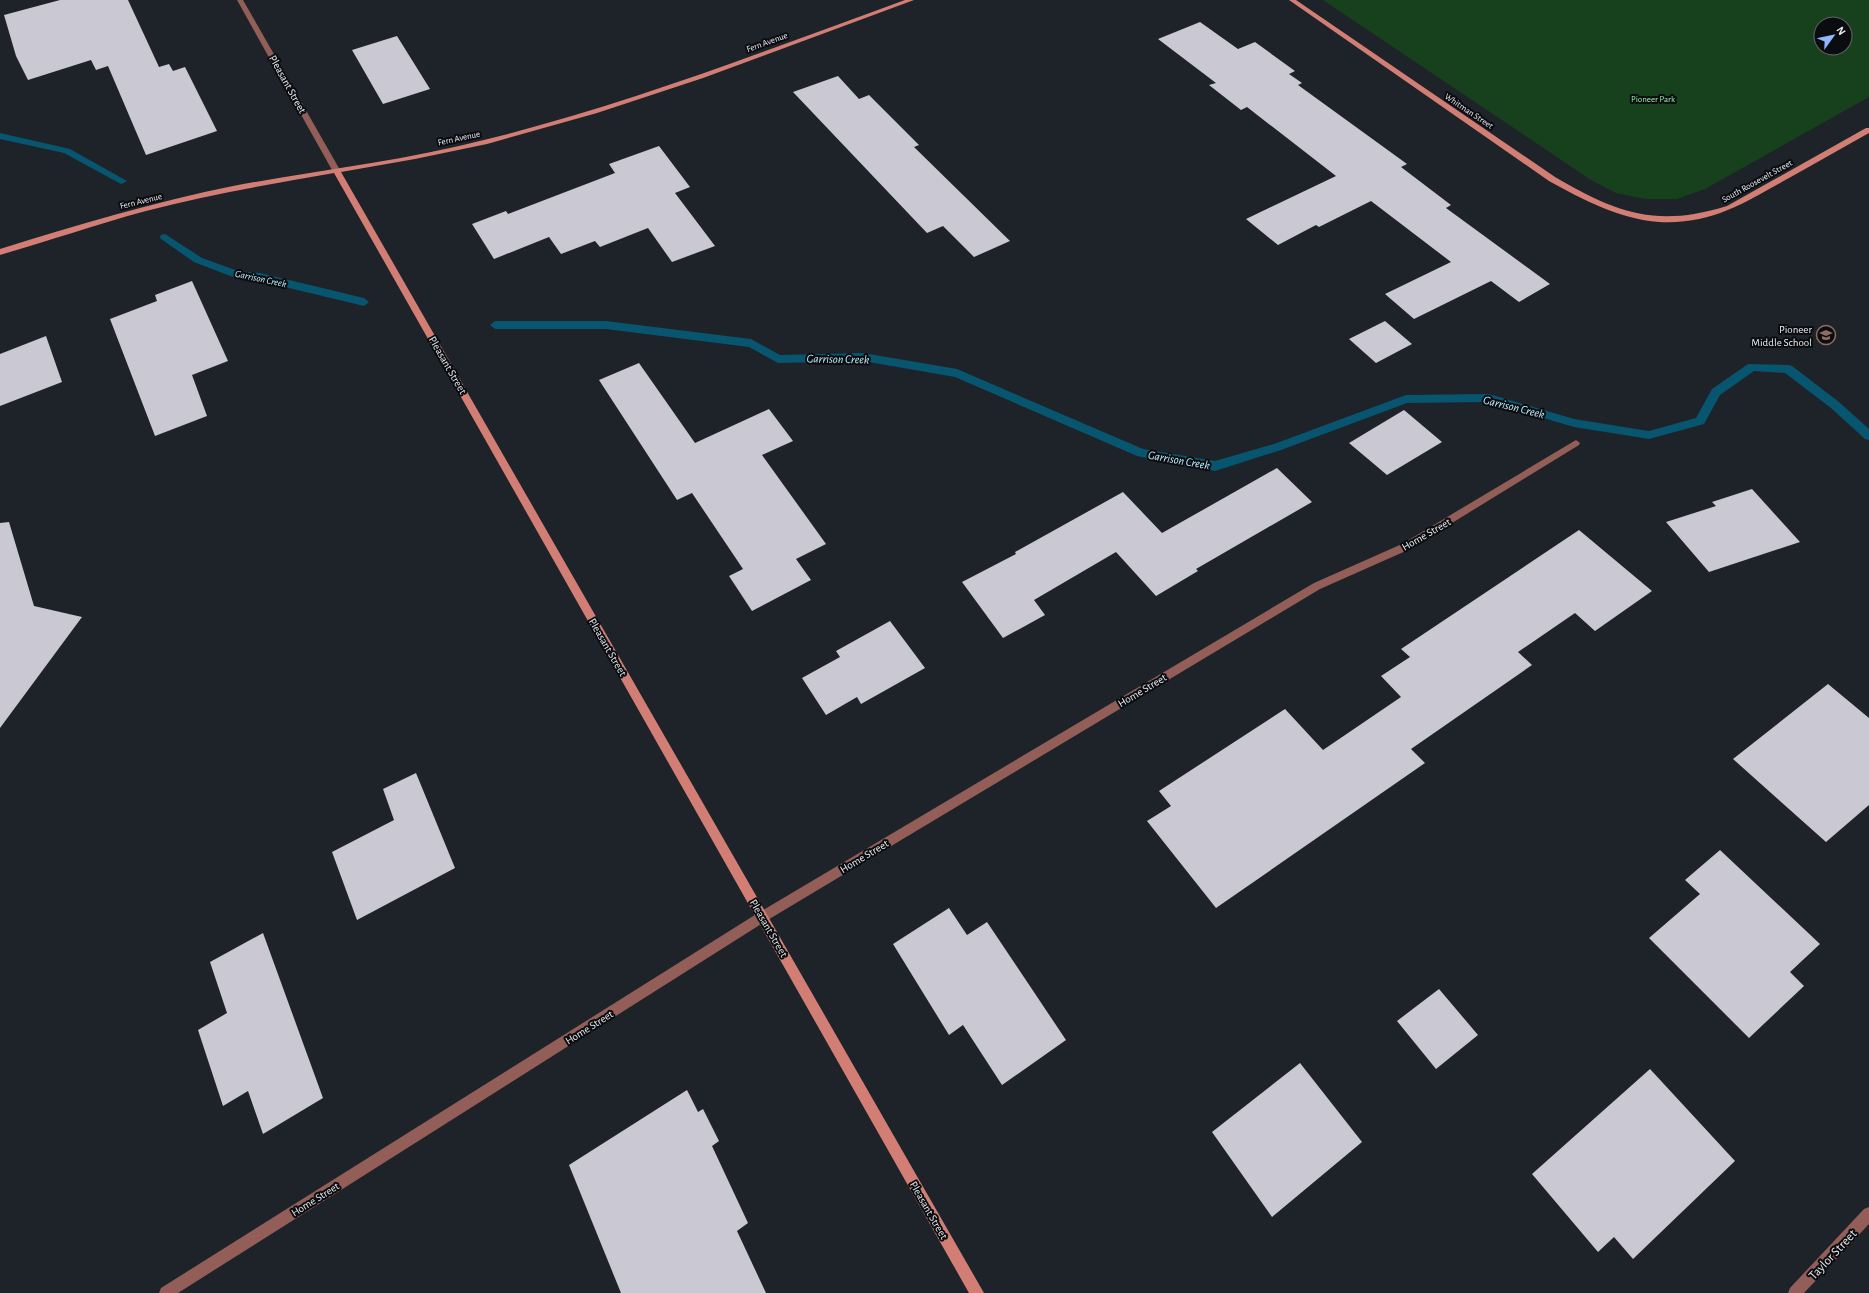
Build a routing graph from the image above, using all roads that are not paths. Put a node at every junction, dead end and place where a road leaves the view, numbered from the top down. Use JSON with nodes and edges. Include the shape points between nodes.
{"nodes":[{"id":1,"x":240,"y":0,"type":"edge"},
{"id":2,"x":911,"y":0,"type":"edge"},
{"id":3,"x":1292,"y":0,"type":"edge"},
{"id":4,"x":1869,"y":130,"type":"edge"},
{"id":5,"x":336,"y":170,"type":"junction"},
{"id":6,"x":1646,"y":220,"type":"joint"},
{"id":7,"x":0,"y":252,"type":"edge"},
{"id":8,"x":1576,"y":443,"type":"dead end"},
{"id":9,"x":762,"y":918,"type":"junction"},
{"id":10,"x":1869,"y":1214,"type":"edge"},
{"id":11,"x":166,"y":1293,"type":"edge"},
{"id":12,"x":976,"y":1293,"type":"edge"},
{"id":13,"x":1795,"y":1293,"type":"edge"}],
"edges":[{"from":1,"to":5,"type":"street","name":"Pleasant Street"},
{"from":2,"to":5,"type":"main road","name":"Fern Avenue","via":[[645,95],[560,122],[484,142]]},
{"from":3,"to":6,"type":"main road","name":"Whitman Street","via":[[1552,179],[1596,203]]},
{"from":4,"to":6,"type":"main road","name":"South Roosevelt Street","via":[[1730,208],[1710,216],[1686,220]]},
{"from":5,"to":7,"type":"main road","name":"Fern Avenue","via":[[139,210]]},
{"from":5,"to":9,"type":"main road","name":"Pleasant Street"},
{"from":8,"to":9,"type":"street","name":"Home Street","via":[[1405,547],[1317,586]]},
{"from":9,"to":11,"type":"street","name":"Home Street"},
{"from":9,"to":12,"type":"main road","name":"Pleasant Street"},
{"from":10,"to":13,"type":"street","name":"Taylor Street"}]}
